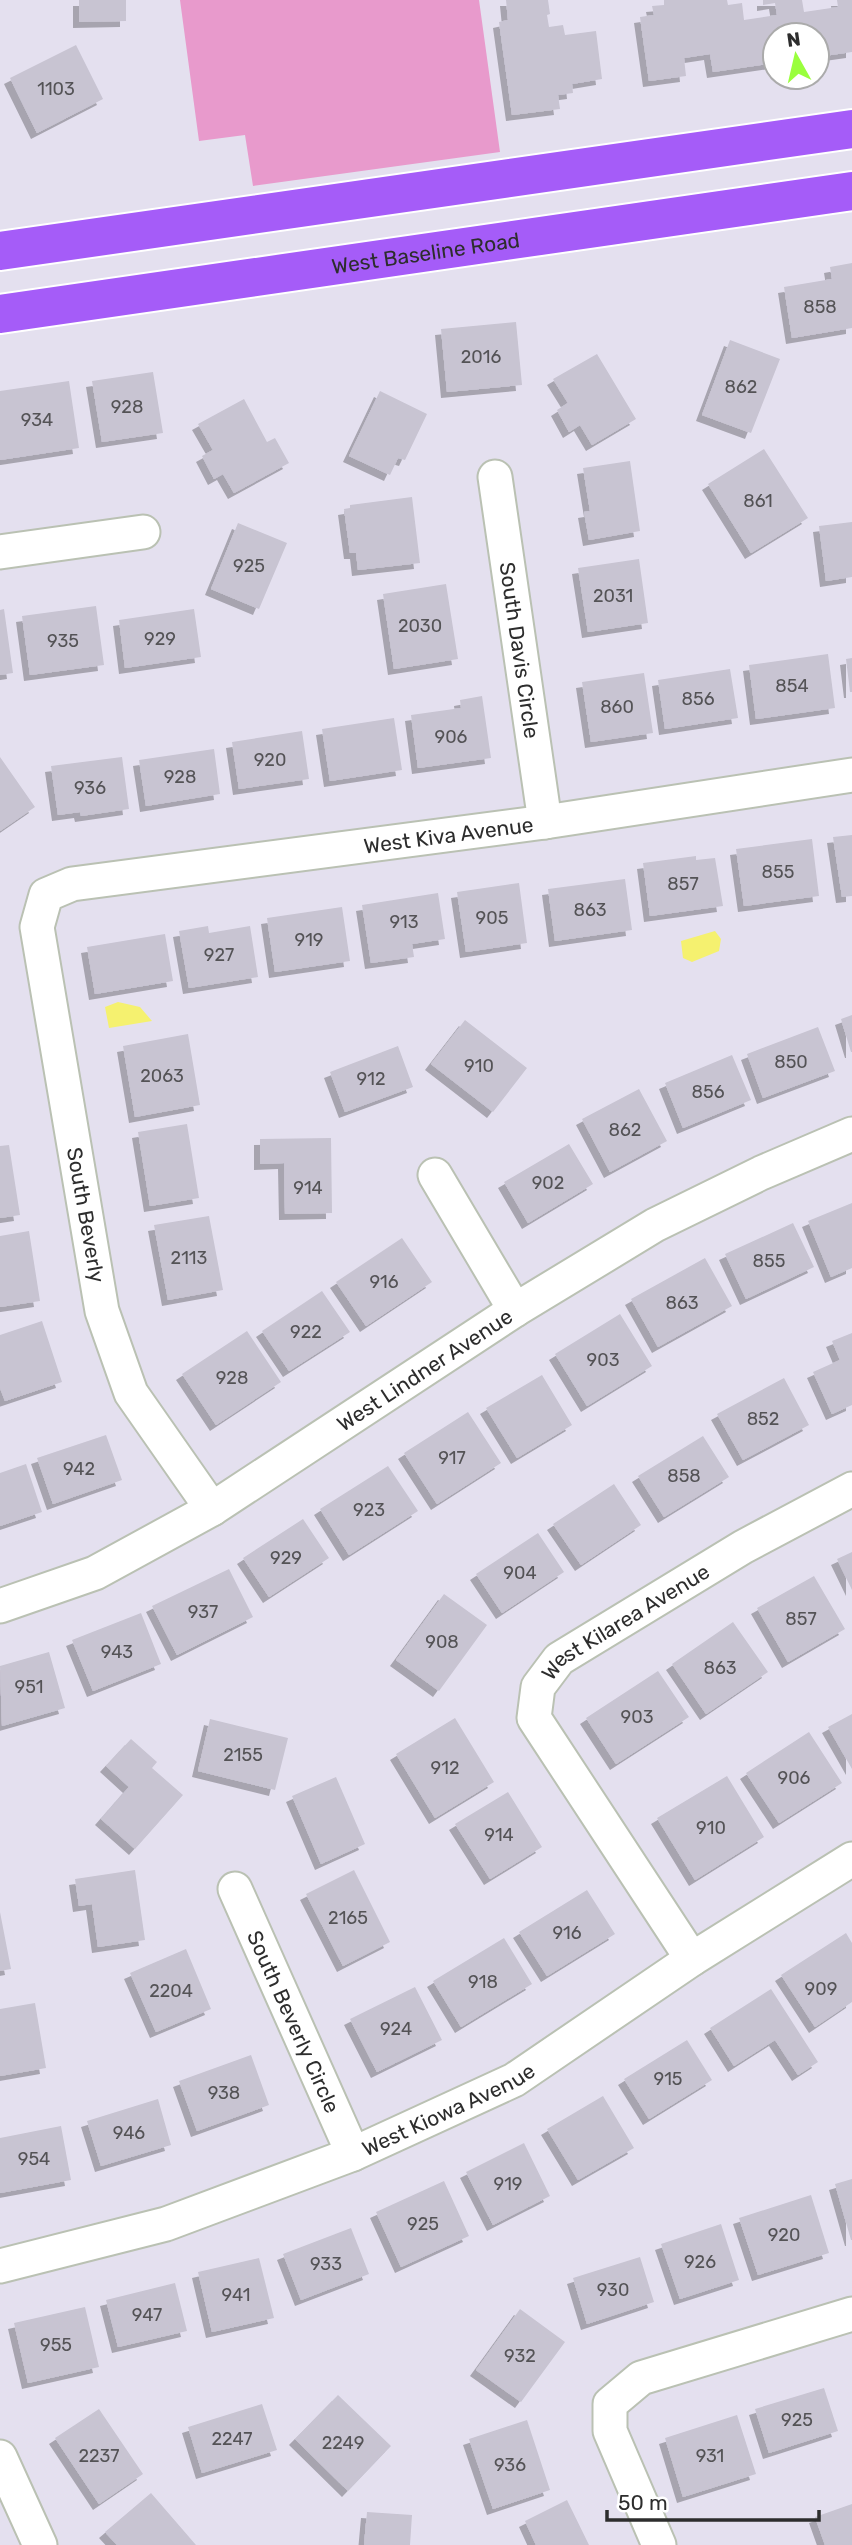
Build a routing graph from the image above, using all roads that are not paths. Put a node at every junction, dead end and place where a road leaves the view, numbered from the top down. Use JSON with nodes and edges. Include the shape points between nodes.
{"nodes":[{"id":1,"x":852,"y":129,"type":"edge"},
{"id":2,"x":852,"y":191,"type":"edge"},
{"id":3,"x":0,"y":251,"type":"edge"},
{"id":4,"x":0,"y":314,"type":"edge"},
{"id":5,"x":495,"y":477,"type":"dead end"},
{"id":6,"x":143,"y":532,"type":"dead end"},
{"id":7,"x":0,"y":552,"type":"edge"},
{"id":8,"x":852,"y":775,"type":"edge"},
{"id":9,"x":545,"y":822,"type":"junction"},
{"id":10,"x":46,"y":895,"type":"joint"},
{"id":11,"x":852,"y":1134,"type":"edge"},
{"id":12,"x":435,"y":1175,"type":"dead end"},
{"id":13,"x":515,"y":1310,"type":"junction"},
{"id":14,"x":852,"y":1489,"type":"edge"},
{"id":15,"x":212,"y":1509,"type":"junction"},
{"id":16,"x":0,"y":1606,"type":"edge"},
{"id":17,"x":852,"y":1858,"type":"edge"},
{"id":18,"x":235,"y":1889,"type":"dead end"},
{"id":19,"x":692,"y":1959,"type":"junction"},
{"id":20,"x":353,"y":2154,"type":"junction"},
{"id":21,"x":0,"y":2266,"type":"edge"},
{"id":22,"x":852,"y":2314,"type":"edge"},
{"id":23,"x":0,"y":2457,"type":"edge"},
{"id":24,"x":40,"y":2545,"type":"edge"},
{"id":25,"x":659,"y":2545,"type":"edge"}],
"edges":[{"from":1,"to":3,"type":"main road"},
{"from":2,"to":4,"type":"main road","name":"West Baseline Road"},
{"from":5,"to":9,"type":"street","name":"South Davis Circle"},
{"from":6,"to":7,"type":"street"},
{"from":8,"to":9,"type":"street","name":"West Kiva Avenue"},
{"from":9,"to":10,"type":"street","name":"West Kiva Avenue","via":[[72,884]]},
{"from":10,"to":15,"type":"street","name":"South Beverly","via":[[37,927],[102,1311],[131,1393]]},
{"from":11,"to":13,"type":"street","name":"West Lindner Avenue","via":[[655,1225]]},
{"from":12,"to":13,"type":"street"},
{"from":13,"to":15,"type":"street","name":"West Lindner Avenue"},
{"from":14,"to":19,"type":"street","name":"West Kilarea Avenue","via":[[743,1547],[559,1659],[538,1687],[534,1718]]},
{"from":15,"to":16,"type":"street","name":"West Lindner Avenue","via":[[95,1573]]},
{"from":17,"to":19,"type":"street","name":"West Kiowa Avenue"},
{"from":18,"to":20,"type":"street","name":"South Beverly Circle"},
{"from":19,"to":20,"type":"street","name":"West Kiowa Avenue","via":[[513,2080]]},
{"from":20,"to":21,"type":"street","name":"West Kiowa Avenue","via":[[166,2224]]},
{"from":22,"to":25,"type":"street","via":[[641,2378],[611,2404],[610,2431]]},
{"from":23,"to":24,"type":"street"}]}
